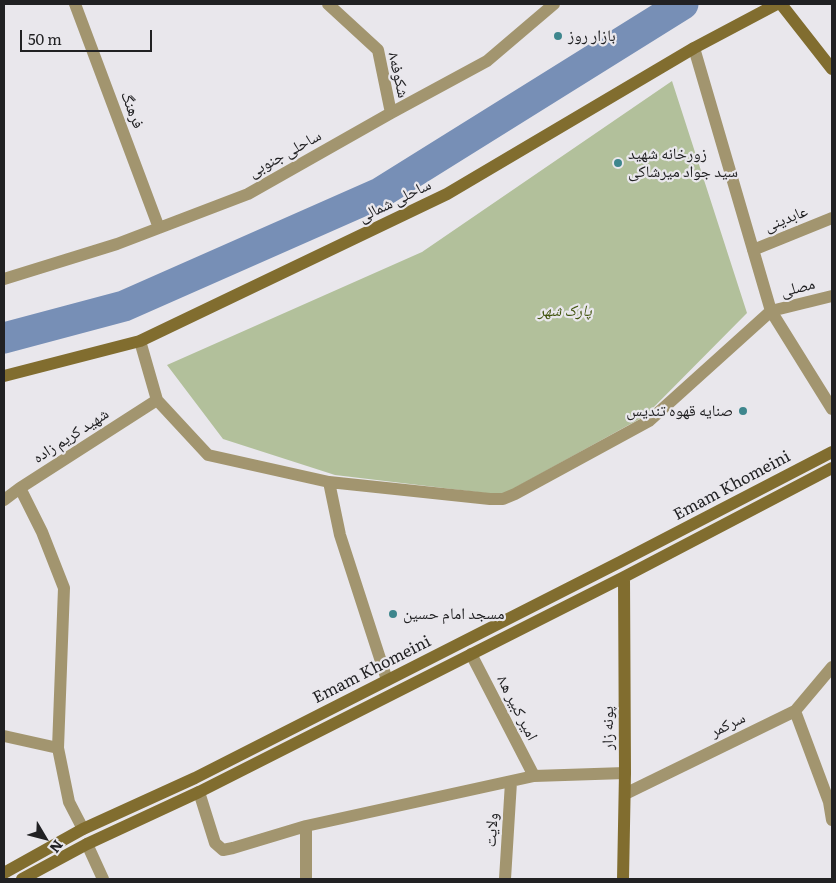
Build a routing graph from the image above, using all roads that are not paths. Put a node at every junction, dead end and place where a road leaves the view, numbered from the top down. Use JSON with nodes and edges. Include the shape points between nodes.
{"nodes":[{"id":1,"x":75,"y":4,"type":"edge"},
{"id":2,"x":328,"y":4,"type":"edge"},
{"id":3,"x":554,"y":4,"type":"edge"},
{"id":4,"x":777,"y":4,"type":"edge"},
{"id":5,"x":782,"y":4,"type":"edge"},
{"id":6,"x":694,"y":48,"type":"junction"},
{"id":7,"x":832,"y":69,"type":"edge"},
{"id":8,"x":391,"y":113,"type":"junction"},
{"id":9,"x":832,"y":218,"type":"edge"},
{"id":10,"x":159,"y":228,"type":"junction"},
{"id":11,"x":753,"y":250,"type":"junction"},
{"id":12,"x":4,"y":279,"type":"edge"},
{"id":13,"x":832,"y":296,"type":"edge"},
{"id":14,"x":771,"y":311,"type":"junction"},
{"id":15,"x":140,"y":341,"type":"junction"},
{"id":16,"x":4,"y":376,"type":"edge"},
{"id":17,"x":157,"y":400,"type":"junction"},
{"id":18,"x":832,"y":409,"type":"edge"},
{"id":19,"x":832,"y":452,"type":"edge"},
{"id":20,"x":832,"y":468,"type":"edge"},
{"id":21,"x":329,"y":482,"type":"junction"},
{"id":22,"x":20,"y":488,"type":"junction"},
{"id":23,"x":4,"y":500,"type":"edge"},
{"id":24,"x":624,"y":577,"type":"junction"},
{"id":25,"x":471,"y":654,"type":"junction"},
{"id":26,"x":832,"y":667,"type":"edge"},
{"id":27,"x":387,"y":680,"type":"junction"},
{"id":28,"x":795,"y":711,"type":"junction"},
{"id":29,"x":4,"y":736,"type":"edge"},
{"id":30,"x":58,"y":748,"type":"junction"},
{"id":31,"x":625,"y":773,"type":"junction"},
{"id":32,"x":534,"y":776,"type":"junction"},
{"id":33,"x":511,"y":782,"type":"junction"},
{"id":34,"x":199,"y":792,"type":"junction"},
{"id":35,"x":625,"y":794,"type":"junction"},
{"id":36,"x":830,"y":802,"type":"edge"},
{"id":37,"x":832,"y":820,"type":"edge"},
{"id":38,"x":306,"y":826,"type":"junction"},
{"id":39,"x":83,"y":829,"type":"junction"},
{"id":40,"x":87,"y":844,"type":"junction"},
{"id":41,"x":4,"y":873,"type":"edge"},
{"id":42,"x":22,"y":879,"type":"edge"},
{"id":43,"x":103,"y":879,"type":"edge"},
{"id":44,"x":306,"y":879,"type":"edge"},
{"id":45,"x":505,"y":879,"type":"edge"},
{"id":46,"x":623,"y":879,"type":"edge"}],
"edges":[{"from":1,"to":10,"type":"street","name":"فرهنگ"},
{"from":2,"to":8,"type":"street","name":"شکوفه۸","via":[[378,50]]},
{"from":3,"to":8,"type":"street","name":"ساحلی جنوبی","via":[[487,61]]},
{"from":4,"to":6,"type":"main road","name":"ساحلی شمالی"},
{"from":5,"to":7,"type":"main road"},
{"from":6,"to":11,"type":"street"},
{"from":6,"to":15,"type":"main road","name":"ساحلی شمالی","via":[[447,194]]},
{"from":8,"to":10,"type":"street","name":"ساحلی جنوبی","via":[[248,194]]},
{"from":9,"to":11,"type":"street","name":"عابدینی"},
{"from":10,"to":12,"type":"street","name":"ساحلی جنوبی"},
{"from":11,"to":14,"type":"street"},
{"from":13,"to":14,"type":"street","name":"مصلی"},
{"from":14,"to":18,"type":"street"},
{"from":14,"to":21,"type":"street","via":[[648,421],[503,499]]},
{"from":15,"to":16,"type":"main road","name":"ساحلی شمالی"},
{"from":15,"to":17,"type":"street"},
{"from":17,"to":21,"type":"street","via":[[208,455]]},
{"from":17,"to":22,"type":"street","name":"شهید کریم زاده"},
{"from":19,"to":27,"type":"main road","name":"Emam Khomeini"},
{"from":20,"to":24,"type":"main road","name":"Emam Khomeini"},
{"from":21,"to":27,"type":"street","via":[[340,535]]},
{"from":22,"to":23,"type":"street","name":"شهید کریم زاده"},
{"from":22,"to":30,"type":"street","via":[[64,588]]},
{"from":24,"to":25,"type":"main road","name":"Emam Khomeini"},
{"from":24,"to":31,"type":"main road","name":"پونه زار"},
{"from":25,"to":32,"type":"street","name":"امیر کبیر ه۸"},
{"from":25,"to":34,"type":"main road","name":"Emam Khomeini"},
{"from":26,"to":28,"type":"street","name":"سرکمر"},
{"from":27,"to":39,"type":"main road","name":"Emam Khomeini","via":[[195,778]]},
{"from":28,"to":35,"type":"street","name":"سرکمر"},
{"from":28,"to":36,"type":"street"},
{"from":29,"to":30,"type":"street"},
{"from":30,"to":39,"type":"street","via":[[69,802]]},
{"from":31,"to":32,"type":"street"},
{"from":31,"to":35,"type":"main road","name":"پونه زار"},
{"from":32,"to":33,"type":"street"},
{"from":33,"to":38,"type":"street"},
{"from":33,"to":45,"type":"street","name":"ولایت"},
{"from":34,"to":38,"type":"street","via":[[214,843],[223,850]]},
{"from":34,"to":40,"type":"main road","name":"Emam Khomeini"},
{"from":35,"to":46,"type":"main road","name":"پونه زار"},
{"from":36,"to":37,"type":"street"},
{"from":38,"to":44,"type":"street"},
{"from":39,"to":41,"type":"main road","name":"Emam Khomeini"},
{"from":40,"to":42,"type":"main road","name":"Emam Khomeini"},
{"from":40,"to":43,"type":"street"}]}
